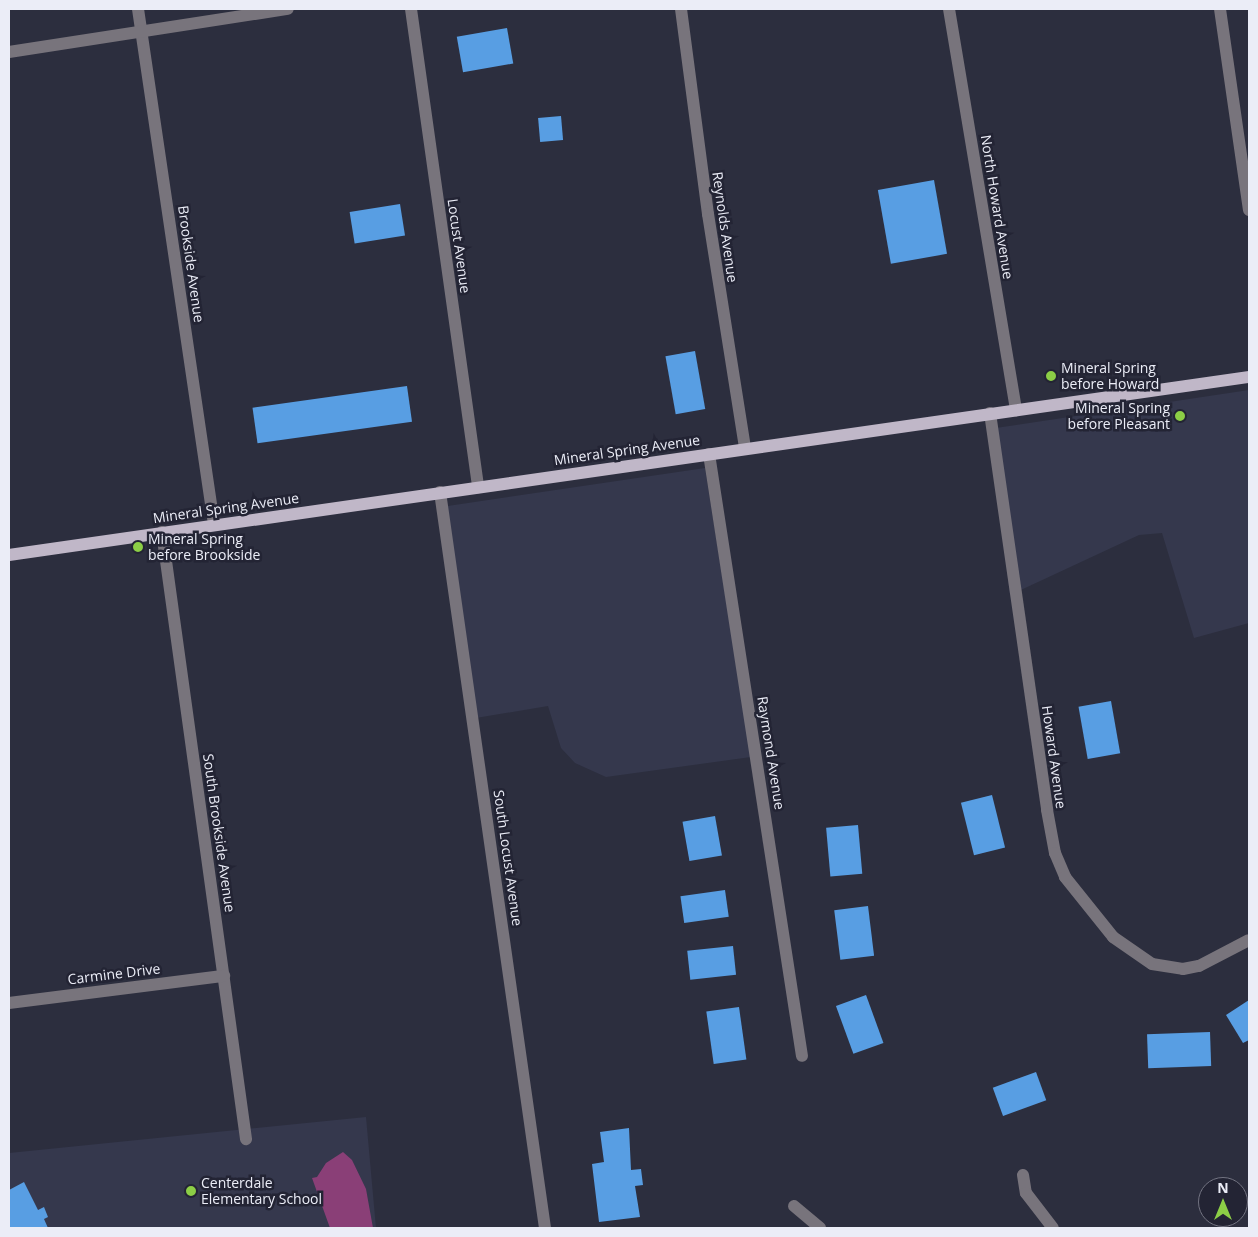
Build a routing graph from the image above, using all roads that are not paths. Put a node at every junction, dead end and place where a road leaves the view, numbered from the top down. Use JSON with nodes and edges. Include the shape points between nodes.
{"nodes":[{"id":1,"x":138,"y":9,"type":"edge"},
{"id":2,"x":288,"y":9,"type":"edge"},
{"id":3,"x":411,"y":9,"type":"edge"},
{"id":4,"x":682,"y":9,"type":"edge"},
{"id":5,"x":949,"y":9,"type":"edge"},
{"id":6,"x":1220,"y":9,"type":"edge"},
{"id":7,"x":142,"y":32,"type":"junction"},
{"id":8,"x":9,"y":52,"type":"edge"},
{"id":9,"x":1249,"y":210,"type":"edge"},
{"id":10,"x":1249,"y":377,"type":"edge"},
{"id":11,"x":1016,"y":410,"type":"junction"},
{"id":12,"x":990,"y":413,"type":"junction"},
{"id":13,"x":745,"y":448,"type":"junction"},
{"id":14,"x":709,"y":454,"type":"junction"},
{"id":15,"x":478,"y":487,"type":"junction"},
{"id":16,"x":440,"y":492,"type":"junction"},
{"id":17,"x":214,"y":524,"type":"junction"},
{"id":18,"x":162,"y":532,"type":"junction"},
{"id":19,"x":9,"y":555,"type":"edge"},
{"id":20,"x":1249,"y":940,"type":"edge"},
{"id":21,"x":224,"y":976,"type":"junction"},
{"id":22,"x":9,"y":1003,"type":"edge"},
{"id":23,"x":802,"y":1056,"type":"dead end"},
{"id":24,"x":246,"y":1138,"type":"dead end"},
{"id":25,"x":1023,"y":1175,"type":"dead end"},
{"id":26,"x":794,"y":1206,"type":"dead end"},
{"id":27,"x":545,"y":1228,"type":"edge"},
{"id":28,"x":820,"y":1228,"type":"edge"},
{"id":29,"x":1053,"y":1228,"type":"edge"}],
"edges":[{"from":1,"to":7,"type":"street","name":"Brookside Avenue"},
{"from":2,"to":7,"type":"street"},
{"from":3,"to":15,"type":"street","name":"Locust Avenue"},
{"from":4,"to":13,"type":"street","name":"Reynolds Avenue","via":[[708,214]]},
{"from":5,"to":11,"type":"street","name":"North Howard Avenue"},
{"from":6,"to":9,"type":"street"},
{"from":7,"to":8,"type":"street"},
{"from":7,"to":17,"type":"street","name":"Brookside Avenue"},
{"from":10,"to":11,"type":"main road","name":"Mineral Spring Avenue"},
{"from":11,"to":12,"type":"main road","name":"Mineral Spring Avenue"},
{"from":12,"to":13,"type":"main road","name":"Mineral Spring Avenue"},
{"from":12,"to":20,"type":"street","name":"Howard Avenue","via":[[1047,810],[1054,853],[1064,877],[1112,937],[1152,964],[1183,970],[1199,966]]},
{"from":13,"to":14,"type":"main road","name":"Mineral Spring Avenue"},
{"from":14,"to":15,"type":"main road","name":"Mineral Spring Avenue"},
{"from":14,"to":23,"type":"street","name":"Raymond Avenue"},
{"from":15,"to":16,"type":"main road","name":"Mineral Spring Avenue"},
{"from":16,"to":17,"type":"main road","name":"Mineral Spring Avenue"},
{"from":16,"to":27,"type":"street","name":"South Locust Avenue"},
{"from":17,"to":18,"type":"main road","name":"Mineral Spring Avenue"},
{"from":18,"to":19,"type":"main road","name":"Mineral Spring Avenue"},
{"from":18,"to":21,"type":"street","name":"South Brookside Avenue"},
{"from":21,"to":22,"type":"street","name":"Carmine Drive"},
{"from":21,"to":24,"type":"street","name":"South Brookside Avenue"},
{"from":25,"to":29,"type":"street","via":[[1026,1193]]},
{"from":26,"to":28,"type":"street"}]}
